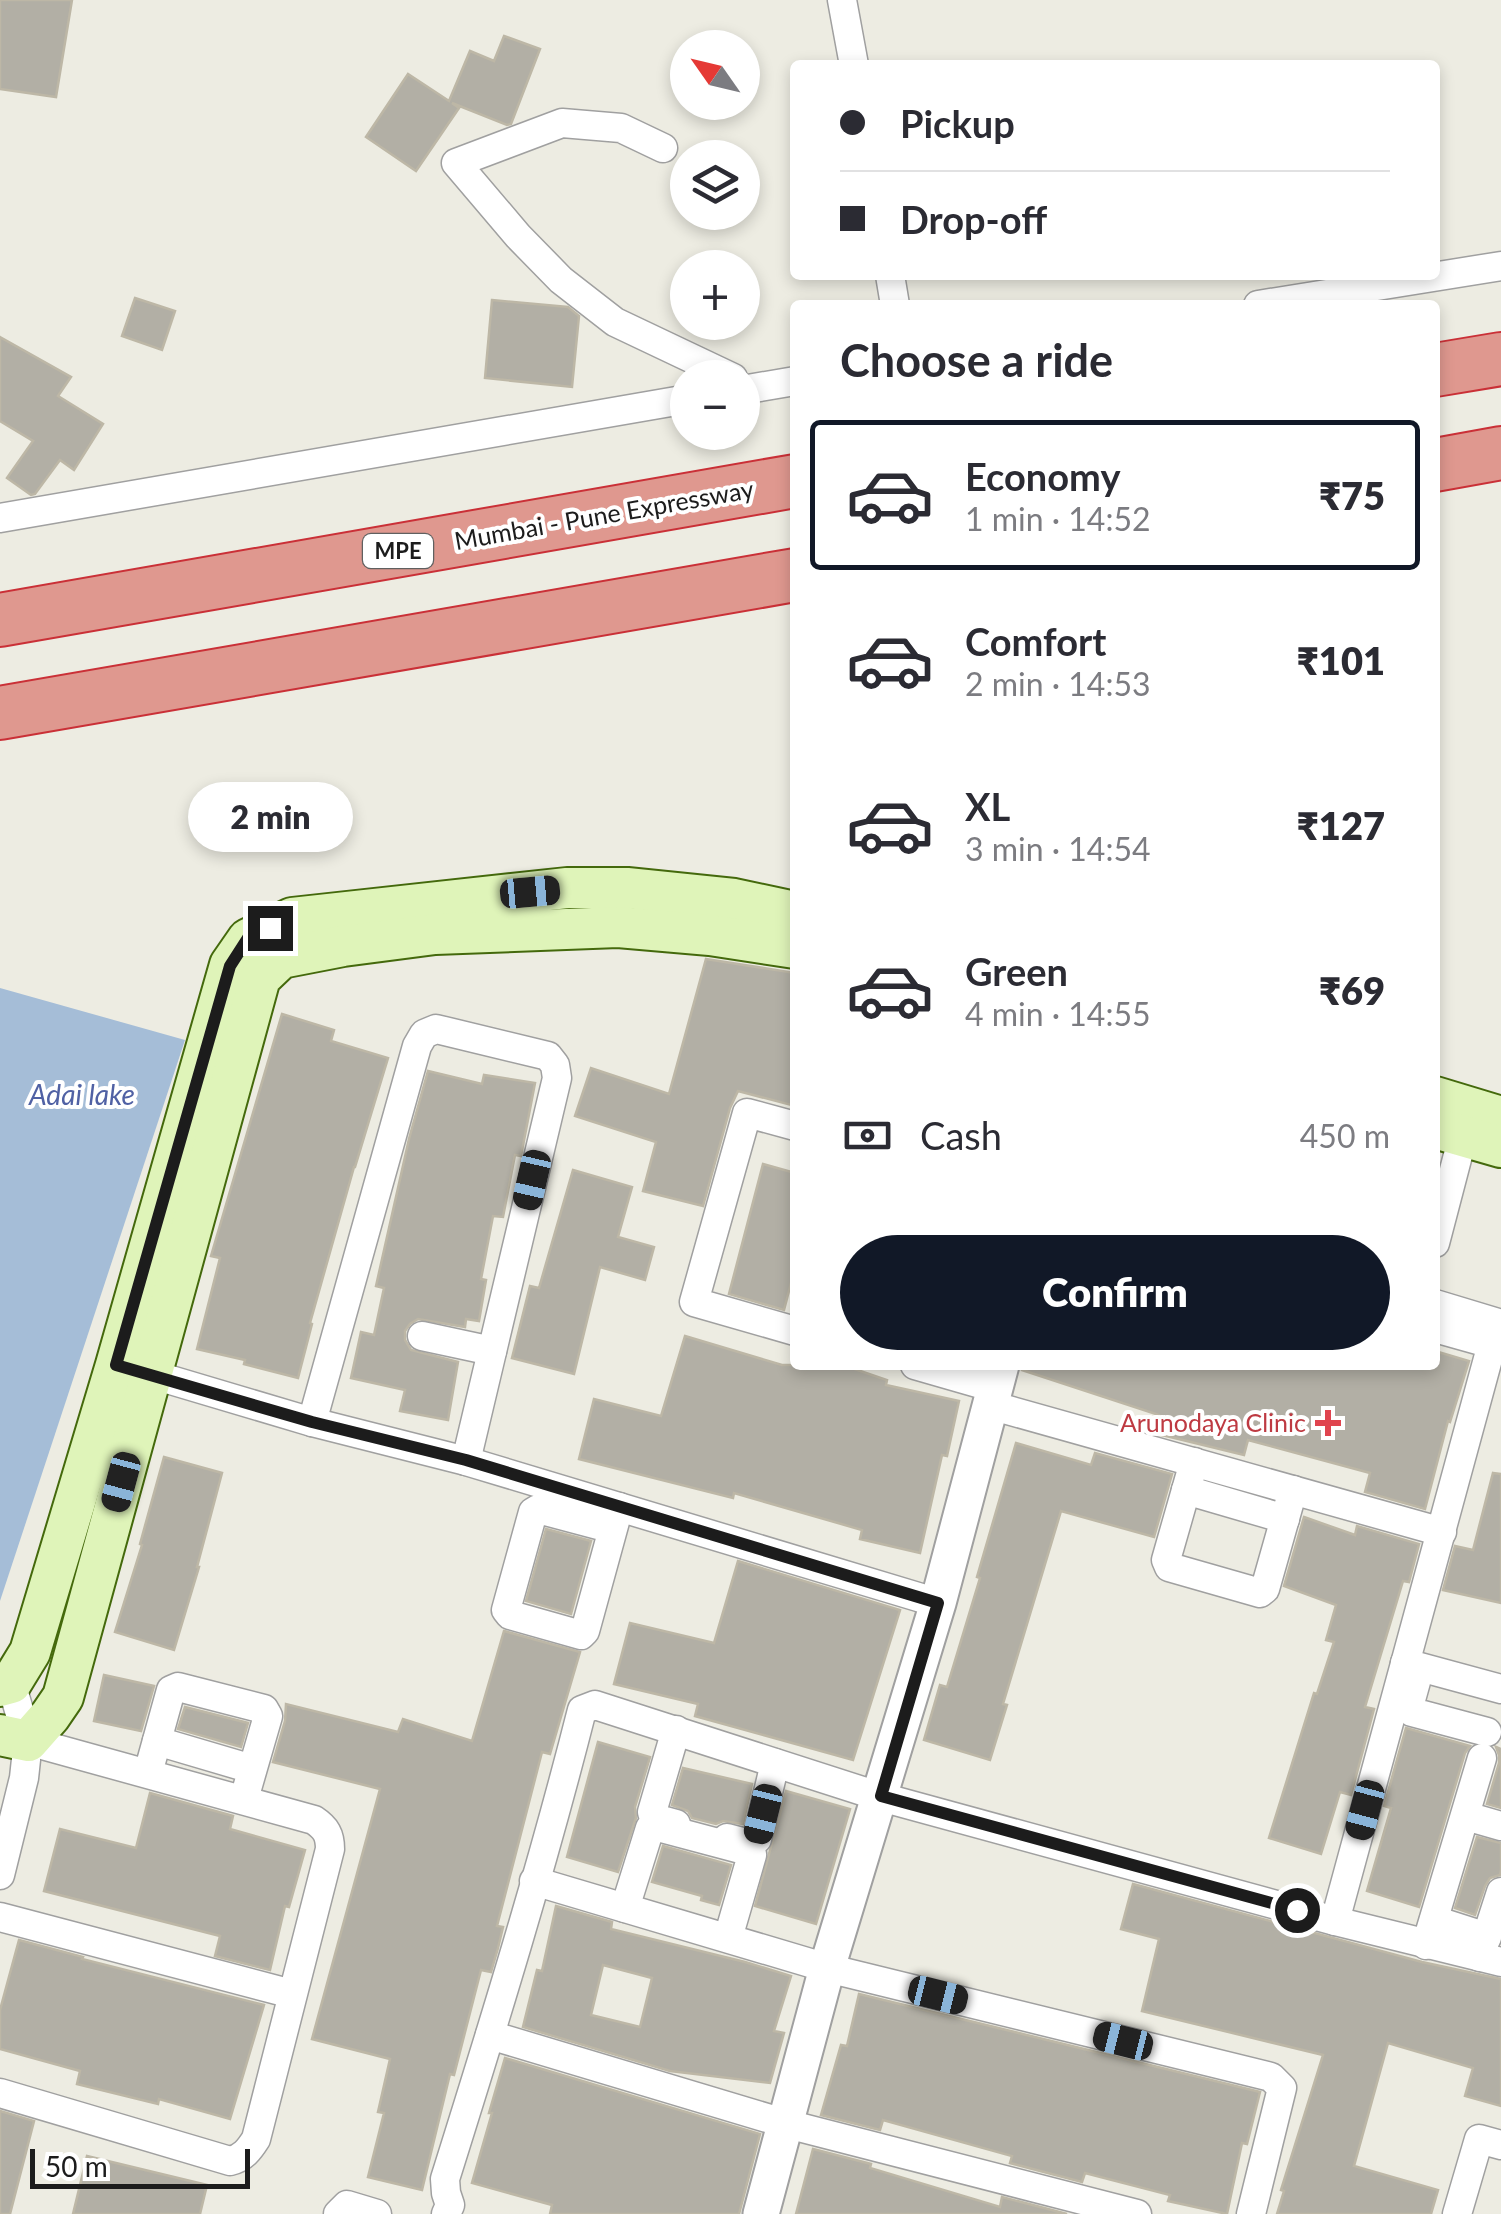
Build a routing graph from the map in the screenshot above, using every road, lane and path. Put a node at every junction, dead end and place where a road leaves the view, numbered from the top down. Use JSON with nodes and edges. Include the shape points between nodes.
{"nodes":[{"id":1,"x":842,"y":0,"type":"edge"},
{"id":2,"x":853,"y":60,"type":"edge"},
{"id":3,"x":663,"y":148,"type":"dead end"},
{"id":4,"x":1501,"y":266,"type":"edge"},
{"id":5,"x":1440,"y":276,"type":"edge"},
{"id":6,"x":1414,"y":280,"type":"edge"},
{"id":7,"x":1289,"y":300,"type":"edge"},
{"id":8,"x":1501,"y":358,"type":"edge"},
{"id":9,"x":693,"y":360,"type":"edge"},
{"id":10,"x":1440,"y":369,"type":"edge"},
{"id":11,"x":790,"y":381,"type":"edge"},
{"id":12,"x":760,"y":383,"type":"edge"},
{"id":13,"x":670,"y":402,"type":"edge"},
{"id":14,"x":1501,"y":454,"type":"edge"},
{"id":15,"x":1440,"y":464,"type":"edge"},
{"id":16,"x":790,"y":483,"type":"edge"},
{"id":17,"x":0,"y":518,"type":"edge"},
{"id":18,"x":790,"y":576,"type":"edge"},
{"id":19,"x":0,"y":620,"type":"edge"},
{"id":20,"x":0,"y":713,"type":"edge"},
{"id":21,"x":790,"y":911,"type":"edge"},
{"id":22,"x":790,"y":947,"type":"edge"},
{"id":23,"x":1440,"y":1098,"type":"edge"},
{"id":24,"x":1501,"y":1117,"type":"edge"},
{"id":25,"x":790,"y":1125,"type":"edge"},
{"id":26,"x":1466,"y":1137,"type":"edge"},
{"id":27,"x":1440,"y":1226,"type":"edge"},
{"id":28,"x":1440,"y":1306,"type":"edge"},
{"id":29,"x":1501,"y":1324,"type":"edge"},
{"id":30,"x":790,"y":1329,"type":"edge"},
{"id":31,"x":1440,"y":1329,"type":"edge"},
{"id":32,"x":422,"y":1336,"type":"dead end"},
{"id":33,"x":492,"y":1351,"type":"junction"},
{"id":34,"x":133,"y":1370,"type":"junction"},
{"id":35,"x":934,"y":1370,"type":"edge"},
{"id":36,"x":995,"y":1386,"type":"edge"},
{"id":37,"x":312,"y":1422,"type":"junction"},
{"id":38,"x":432,"y":1435,"type":"dead end"},
{"id":39,"x":396,"y":1443,"type":"junction"},
{"id":40,"x":466,"y":1460,"type":"junction"},
{"id":41,"x":1194,"y":1462,"type":"junction"},
{"id":42,"x":1186,"y":1490,"type":"junction"},
{"id":43,"x":1293,"y":1490,"type":"junction"},
{"id":44,"x":616,"y":1518,"type":"junction"},
{"id":45,"x":1285,"y":1518,"type":"junction"},
{"id":46,"x":1442,"y":1532,"type":"junction"},
{"id":47,"x":938,"y":1603,"type":"junction"},
{"id":48,"x":1412,"y":1665,"type":"junction"},
{"id":49,"x":6,"y":1684,"type":"edge"},
{"id":50,"x":1501,"y":1689,"type":"edge"},
{"id":51,"x":676,"y":1730,"type":"junction"},
{"id":52,"x":14,"y":1738,"type":"edge"},
{"id":53,"x":157,"y":1741,"type":"junction"},
{"id":54,"x":201,"y":1754,"type":"junction"},
{"id":55,"x":775,"y":1762,"type":"junction"},
{"id":56,"x":252,"y":1769,"type":"junction"},
{"id":57,"x":148,"y":1773,"type":"junction"},
{"id":58,"x":191,"y":1784,"type":"junction"},
{"id":59,"x":881,"y":1796,"type":"junction"},
{"id":60,"x":244,"y":1800,"type":"junction"},
{"id":61,"x":1466,"y":1816,"type":"junction"},
{"id":62,"x":1501,"y":1826,"type":"edge"},
{"id":63,"x":0,"y":1874,"type":"edge"},
{"id":64,"x":534,"y":1881,"type":"junction"},
{"id":65,"x":1501,"y":1892,"type":"edge"},
{"id":66,"x":625,"y":1908,"type":"junction"},
{"id":67,"x":0,"y":1916,"type":"edge"},
{"id":68,"x":1334,"y":1921,"type":"junction"},
{"id":69,"x":1430,"y":1933,"type":"junction"},
{"id":70,"x":728,"y":1938,"type":"junction"},
{"id":71,"x":1490,"y":1952,"type":"edge"},
{"id":72,"x":828,"y":1968,"type":"junction"},
{"id":73,"x":292,"y":1994,"type":"junction"},
{"id":74,"x":490,"y":2035,"type":"junction"},
{"id":75,"x":0,"y":2093,"type":"edge"},
{"id":76,"x":787,"y":2124,"type":"junction"},
{"id":77,"x":1501,"y":2145,"type":"edge"},
{"id":78,"x":454,"y":2211,"type":"edge"},
{"id":79,"x":338,"y":2214,"type":"edge"},
{"id":80,"x":377,"y":2214,"type":"edge"},
{"id":81,"x":762,"y":2214,"type":"edge"},
{"id":82,"x":1138,"y":2214,"type":"edge"},
{"id":83,"x":1251,"y":2214,"type":"edge"},
{"id":84,"x":1457,"y":2214,"type":"edge"}],
"edges":[{"from":1,"to":2,"type":"street"},
{"from":3,"to":9,"type":"street","via":[[622,128],[562,123],[456,162],[561,280],[615,322]]},
{"from":4,"to":5,"type":"street"},
{"from":6,"to":7,"type":"street"},
{"from":8,"to":10,"type":"highway"},
{"from":11,"to":12,"type":"street"},
{"from":13,"to":17,"type":"street"},
{"from":14,"to":15,"type":"highway"},
{"from":16,"to":19,"type":"highway","name":"Mumbai - Pune Expressway","number":"MPE"},
{"from":18,"to":20,"type":"highway"},
{"from":21,"to":34,"type":"main road","via":[[627,888],[567,888],[292,918],[248,938],[230,966]]},
{"from":22,"to":34,"type":"main road","via":[[618,927],[435,934],[282,958],[260,978]]},
{"from":23,"to":24,"type":"main road"},
{"from":25,"to":30,"type":"street","via":[[746,1113],[694,1302]]},
{"from":26,"to":27,"type":"street"},
{"from":28,"to":29,"type":"street"},
{"from":31,"to":46,"type":"street","via":[[1492,1344]]},
{"from":32,"to":33,"type":"street"},
{"from":33,"to":37,"type":"street","via":[[555,1066],[548,1056],[436,1029],[417,1046]]},
{"from":33,"to":40,"type":"street"},
{"from":34,"to":37,"type":"street"},
{"from":34,"to":49,"type":"main road","via":[[30,1652]]},
{"from":34,"to":52,"type":"main road","via":[[63,1696],[50,1716]]},
{"from":35,"to":36,"type":"street"},
{"from":36,"to":41,"type":"street"},
{"from":36,"to":47,"type":"street"},
{"from":37,"to":39,"type":"street"},
{"from":38,"to":39,"type":"street","via":[[401,1428]]},
{"from":39,"to":40,"type":"street"},
{"from":40,"to":44,"type":"street"},
{"from":41,"to":42,"type":"street"},
{"from":41,"to":43,"type":"street"},
{"from":42,"to":45,"type":"street"},
{"from":42,"to":45,"type":"street","via":[[1169,1567],[1260,1594]]},
{"from":43,"to":45,"type":"street"},
{"from":43,"to":46,"type":"street"},
{"from":44,"to":44,"type":"street","via":[[581,1635],[510,1615],[533,1512]]},
{"from":44,"to":47,"type":"street"},
{"from":46,"to":48,"type":"street"},
{"from":47,"to":59,"type":"street"},
{"from":48,"to":50,"type":"street"},
{"from":48,"to":61,"type":"street","via":[[1412,1712],[1484,1745]]},
{"from":48,"to":68,"type":"street"},
{"from":49,"to":52,"type":"street"},
{"from":51,"to":55,"type":"street"},
{"from":51,"to":55,"type":"street","via":[[654,1818],[750,1844]]},
{"from":51,"to":64,"type":"street","via":[[596,1706],[582,1710]]},
{"from":52,"to":57,"type":"street"},
{"from":52,"to":63,"type":"street","via":[[24,1778]]},
{"from":53,"to":54,"type":"street"},
{"from":53,"to":56,"type":"street","via":[[171,1690],[178,1687],[264,1709],[268,1716]]},
{"from":53,"to":57,"type":"street"},
{"from":54,"to":56,"type":"street"},
{"from":54,"to":58,"type":"street"},
{"from":55,"to":59,"type":"street"},
{"from":56,"to":60,"type":"street"},
{"from":57,"to":58,"type":"street"},
{"from":58,"to":60,"type":"street"},
{"from":59,"to":68,"type":"street"},
{"from":59,"to":72,"type":"street"},
{"from":60,"to":73,"type":"street","via":[[314,1820],[330,1839]]},
{"from":61,"to":62,"type":"street"},
{"from":61,"to":69,"type":"street"},
{"from":64,"to":66,"type":"street"},
{"from":64,"to":74,"type":"street"},
{"from":65,"to":71,"type":"street"},
{"from":66,"to":70,"type":"street"},
{"from":66,"to":70,"type":"street","via":[[654,1826],[748,1851]]},
{"from":67,"to":73,"type":"street"},
{"from":68,"to":69,"type":"street"},
{"from":69,"to":71,"type":"street"},
{"from":70,"to":72,"type":"street"},
{"from":72,"to":76,"type":"street"},
{"from":72,"to":83,"type":"street","via":[[1271,2077],[1282,2088]]},
{"from":73,"to":75,"type":"street","via":[[256,2139],[239,2158],[230,2161]]},
{"from":74,"to":76,"type":"street"},
{"from":74,"to":78,"type":"street","via":[[446,2178]]},
{"from":76,"to":81,"type":"street"},
{"from":76,"to":82,"type":"street"},
{"from":77,"to":84,"type":"street","via":[[1479,2139]]},
{"from":79,"to":80,"type":"street","via":[[347,2205]]}]}
